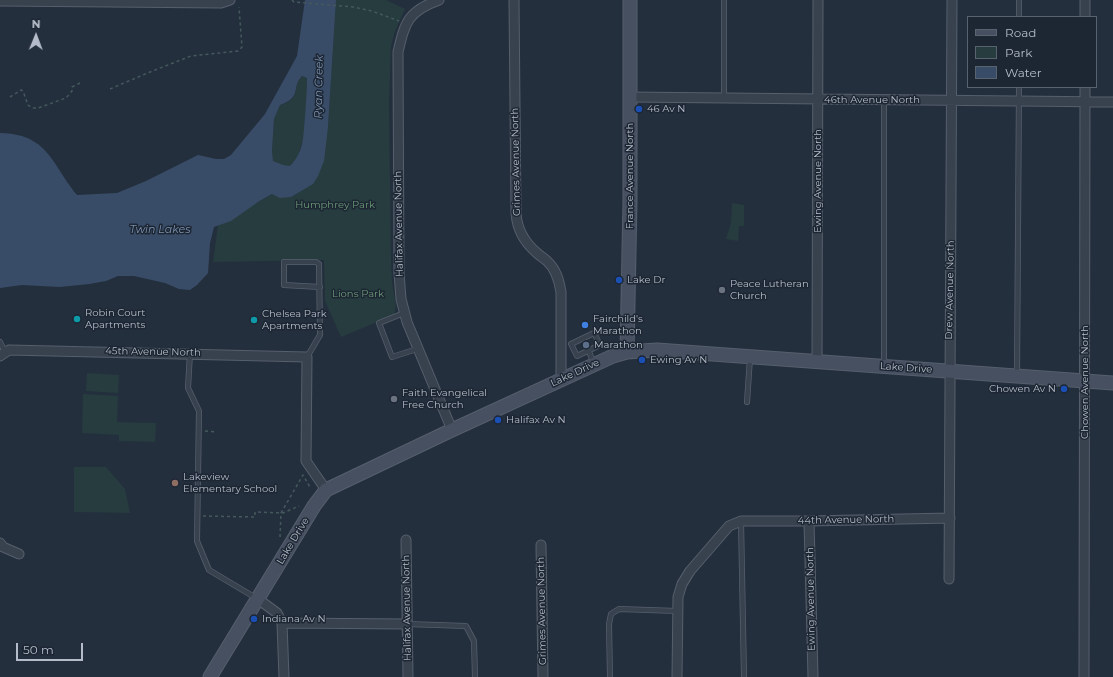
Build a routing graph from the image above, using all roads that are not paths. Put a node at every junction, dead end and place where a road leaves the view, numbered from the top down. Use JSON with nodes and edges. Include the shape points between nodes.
{"nodes":[{"id":1,"x":230,"y":0,"type":"edge"},
{"id":2,"x":439,"y":0,"type":"edge"},
{"id":3,"x":514,"y":0,"type":"edge"},
{"id":4,"x":630,"y":0,"type":"edge"},
{"id":5,"x":724,"y":0,"type":"edge"},
{"id":6,"x":818,"y":0,"type":"edge"},
{"id":7,"x":952,"y":0,"type":"edge"},
{"id":8,"x":1019,"y":0,"type":"edge"},
{"id":9,"x":1085,"y":0,"type":"edge"},
{"id":10,"x":0,"y":1,"type":"edge"},
{"id":11,"x":1019,"y":16,"type":"edge"},
{"id":12,"x":1085,"y":16,"type":"edge"},
{"id":13,"x":1019,"y":88,"type":"edge"},
{"id":14,"x":1085,"y":88,"type":"edge"},
{"id":15,"x":630,"y":97,"type":"junction"},
{"id":16,"x":724,"y":98,"type":"junction"},
{"id":17,"x":818,"y":100,"type":"junction"},
{"id":18,"x":884,"y":100,"type":"junction"},
{"id":19,"x":952,"y":100,"type":"junction"},
{"id":20,"x":1019,"y":101,"type":"junction"},
{"id":21,"x":1085,"y":102,"type":"junction"},
{"id":22,"x":1113,"y":102,"type":"edge"},
{"id":23,"x":320,"y":287,"type":"junction"},
{"id":24,"x":404,"y":313,"type":"junction"},
{"id":25,"x":628,"y":331,"type":"junction"},
{"id":26,"x":594,"y":333,"type":"junction"},
{"id":27,"x":0,"y":342,"type":"edge"},
{"id":28,"x":571,"y":344,"type":"junction"},
{"id":29,"x":561,"y":345,"type":"junction"},
{"id":30,"x":417,"y":349,"type":"junction"},
{"id":31,"x":588,"y":350,"type":"junction"},
{"id":32,"x":627,"y":352,"type":"junction"},
{"id":33,"x":190,"y":353,"type":"junction"},
{"id":34,"x":2,"y":355,"type":"edge"},
{"id":35,"x":307,"y":357,"type":"junction"},
{"id":36,"x":750,"y":357,"type":"junction"},
{"id":37,"x":817,"y":362,"type":"junction"},
{"id":38,"x":594,"y":364,"type":"junction"},
{"id":39,"x":884,"y":367,"type":"junction"},
{"id":40,"x":950,"y":372,"type":"junction"},
{"id":41,"x":1017,"y":377,"type":"junction"},
{"id":42,"x":561,"y":380,"type":"junction"},
{"id":43,"x":1085,"y":381,"type":"junction"},
{"id":44,"x":1113,"y":383,"type":"edge"},
{"id":45,"x":748,"y":402,"type":"dead end"},
{"id":46,"x":452,"y":430,"type":"junction"},
{"id":47,"x":326,"y":490,"type":"junction"},
{"id":48,"x":950,"y":518,"type":"junction"},
{"id":49,"x":741,"y":521,"type":"junction"},
{"id":50,"x":810,"y":521,"type":"junction"},
{"id":51,"x":406,"y":540,"type":"dead end"},
{"id":52,"x":0,"y":543,"type":"edge"},
{"id":53,"x":541,"y":545,"type":"dead end"},
{"id":54,"x":18,"y":554,"type":"dead end"},
{"id":55,"x":949,"y":579,"type":"dead end"},
{"id":56,"x":258,"y":599,"type":"junction"},
{"id":57,"x":677,"y":611,"type":"junction"},
{"id":58,"x":282,"y":623,"type":"junction"},
{"id":59,"x":407,"y":624,"type":"junction"},
{"id":60,"x":210,"y":677,"type":"edge"},
{"id":61,"x":284,"y":677,"type":"edge"},
{"id":62,"x":408,"y":677,"type":"edge"},
{"id":63,"x":475,"y":677,"type":"edge"},
{"id":64,"x":543,"y":677,"type":"edge"},
{"id":65,"x":610,"y":677,"type":"edge"},
{"id":66,"x":677,"y":677,"type":"edge"},
{"id":67,"x":744,"y":677,"type":"edge"},
{"id":68,"x":812,"y":677,"type":"edge"},
{"id":69,"x":1084,"y":677,"type":"edge"}],
"edges":[{"from":1,"to":10,"type":"street","via":[[221,3]]},
{"from":2,"to":24,"type":"street","name":"Halifax Avenue North","via":[[415,11],[403,30],[398,52],[399,274]]},
{"from":3,"to":29,"type":"street","name":"Grimes Avenue North","via":[[517,225],[529,246],[547,260],[559,280]]},
{"from":4,"to":15,"type":"street","name":"France Avenue North"},
{"from":5,"to":16,"type":"lane"},
{"from":6,"to":17,"type":"street","name":"Ewing Avenue North"},
{"from":7,"to":19,"type":"street","name":"Drew Avenue North"},
{"from":8,"to":11,"type":"lane"},
{"from":9,"to":12,"type":"street"},
{"from":13,"to":20,"type":"lane"},
{"from":14,"to":21,"type":"street","name":"Chowen Avenue North"},
{"from":15,"to":16,"type":"street","name":"46th Avenue North"},
{"from":15,"to":25,"type":"street","name":"France Avenue North"},
{"from":16,"to":17,"type":"street","name":"46th Avenue North"},
{"from":17,"to":18,"type":"street","name":"46th Avenue North"},
{"from":17,"to":37,"type":"street","name":"Ewing Avenue North"},
{"from":18,"to":19,"type":"street","name":"46th Avenue North"},
{"from":18,"to":39,"type":"lane"},
{"from":19,"to":20,"type":"street","name":"46th Avenue North"},
{"from":19,"to":40,"type":"street","name":"Drew Avenue North"},
{"from":20,"to":21,"type":"street","name":"46th Avenue North"},
{"from":20,"to":41,"type":"lane"},
{"from":21,"to":22,"type":"street","name":"46th Avenue North"},
{"from":21,"to":43,"type":"street","name":"Chowen Avenue North"},
{"from":23,"to":23,"type":"lane","via":[[319,264],[284,262],[284,286]]},
{"from":23,"to":35,"type":"lane","via":[[320,335]]},
{"from":24,"to":30,"type":"street","name":"Halifax Avenue North"},
{"from":24,"to":30,"type":"lane","via":[[379,323],[392,357]]},
{"from":25,"to":26,"type":"lane"},
{"from":25,"to":32,"type":"street","name":"France Avenue North"},
{"from":26,"to":28,"type":"lane"},
{"from":26,"to":31,"type":"lane","via":[[600,345]]},
{"from":27,"to":34,"type":"lane"},
{"from":28,"to":29,"type":"lane"},
{"from":28,"to":31,"type":"lane","via":[[577,356]]},
{"from":29,"to":42,"type":"street","name":"Grimes Avenue North"},
{"from":30,"to":46,"type":"street","name":"Halifax Avenue North"},
{"from":31,"to":38,"type":"lane"},
{"from":32,"to":36,"type":"street","name":"Lake Drive","via":[[657,350]]},
{"from":32,"to":38,"type":"street","name":"Lake Drive"},
{"from":33,"to":34,"type":"street","name":"45th Avenue North","via":[[9,350]]},
{"from":33,"to":35,"type":"street","name":"45th Avenue North"},
{"from":33,"to":56,"type":"lane","via":[[188,388],[199,411],[197,541],[209,570]]},
{"from":35,"to":47,"type":"street","via":[[306,461]]},
{"from":36,"to":37,"type":"street","name":"Lake Drive"},
{"from":36,"to":45,"type":"lane"},
{"from":37,"to":39,"type":"street","name":"Lake Drive"},
{"from":38,"to":42,"type":"street","name":"Lake Drive"},
{"from":39,"to":40,"type":"street","name":"Lake Drive"},
{"from":40,"to":41,"type":"street","name":"Lake Drive"},
{"from":40,"to":48,"type":"street","name":"Drew Avenue North"},
{"from":41,"to":43,"type":"street","name":"Lake Drive"},
{"from":42,"to":46,"type":"street","name":"Lake Drive"},
{"from":43,"to":44,"type":"street","name":"Lake Drive"},
{"from":43,"to":69,"type":"street","name":"Chowen Avenue North"},
{"from":46,"to":47,"type":"street","name":"Lake Drive"},
{"from":47,"to":56,"type":"street","name":"Lake Drive"},
{"from":48,"to":50,"type":"street","name":"44th Avenue North"},
{"from":48,"to":55,"type":"street","name":"Drew Avenue North"},
{"from":49,"to":50,"type":"street","name":"44th Avenue North"},
{"from":49,"to":57,"type":"street","via":[[729,526],[690,571],[682,584]]},
{"from":49,"to":67,"type":"lane"},
{"from":50,"to":68,"type":"street","name":"Ewing Avenue North"},
{"from":51,"to":59,"type":"street","name":"Halifax Avenue North"},
{"from":52,"to":54,"type":"street"},
{"from":53,"to":64,"type":"street","name":"Grimes Avenue North"},
{"from":56,"to":58,"type":"street","via":[[277,613]]},
{"from":56,"to":60,"type":"street","name":"Lake Drive"},
{"from":57,"to":65,"type":"lane","via":[[619,609],[611,614]]},
{"from":57,"to":66,"type":"street"},
{"from":58,"to":59,"type":"street"},
{"from":58,"to":61,"type":"street"},
{"from":59,"to":62,"type":"street","name":"Halifax Avenue North"},
{"from":59,"to":63,"type":"lane","via":[[466,626],[474,641]]}]}
